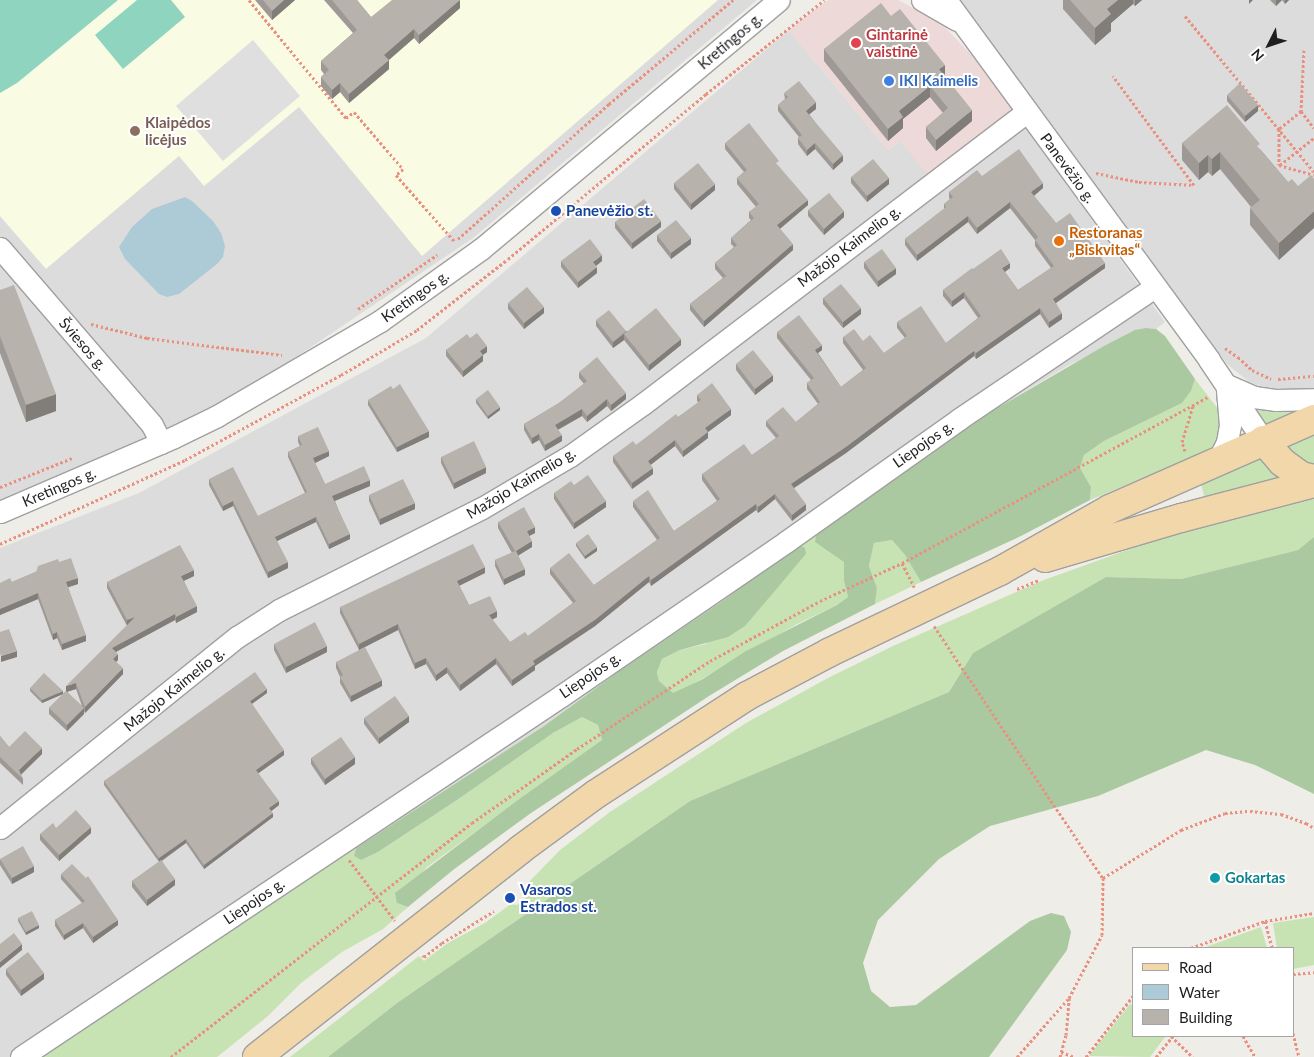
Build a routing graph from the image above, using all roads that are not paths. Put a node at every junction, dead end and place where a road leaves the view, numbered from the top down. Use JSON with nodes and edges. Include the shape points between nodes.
{"nodes":[{"id":1,"x":779,"y":0,"type":"edge"},
{"id":2,"x":922,"y":0,"type":"edge"},
{"id":3,"x":946,"y":0,"type":"edge"},
{"id":4,"x":962,"y":23,"type":"junction"},
{"id":5,"x":1026,"y":112,"type":"junction"},
{"id":6,"x":0,"y":248,"type":"edge"},
{"id":7,"x":1155,"y":287,"type":"junction"},
{"id":8,"x":1227,"y":385,"type":"junction"},
{"id":9,"x":1314,"y":399,"type":"edge"},
{"id":10,"x":1314,"y":419,"type":"edge"},
{"id":11,"x":1263,"y":440,"type":"junction"},
{"id":12,"x":161,"y":443,"type":"junction"},
{"id":13,"x":1218,"y":460,"type":"junction"},
{"id":14,"x":1314,"y":481,"type":"edge"},
{"id":15,"x":1169,"y":482,"type":"junction"},
{"id":16,"x":0,"y":512,"type":"edge"},
{"id":17,"x":1181,"y":518,"type":"junction"},
{"id":18,"x":1000,"y":571,"type":"junction"},
{"id":19,"x":0,"y":828,"type":"edge"},
{"id":20,"x":21,"y":1057,"type":"edge"},
{"id":21,"x":256,"y":1057,"type":"edge"}],
"edges":[{"from":1,"to":12,"type":"street","name":"Kretingos g.","via":[[452,271],[330,351],[217,416]]},
{"from":2,"to":4,"type":"street","name":"Panevėžio g."},
{"from":3,"to":4,"type":"street","name":"Panevėžio g."},
{"from":4,"to":5,"type":"street","name":"Panevėžio g."},
{"from":5,"to":7,"type":"street","name":"Panevėžio g."},
{"from":5,"to":19,"type":"street","name":"Mažojo Kaimelio g.","via":[[644,404],[570,456],[482,508],[280,610],[237,637]]},
{"from":6,"to":12,"type":"street","name":"Šviesos g.","via":[[152,425]]},
{"from":7,"to":8,"type":"street","name":"Panevėžio g."},
{"from":7,"to":20,"type":"street","name":"Liepojos g.","via":[[958,419],[561,696]]},
{"from":8,"to":9,"type":"street","name":"Panevėžio g.","via":[[1254,397]]},
{"from":8,"to":11,"type":"street","name":"Panevėžio g."},
{"from":8,"to":13,"type":"street","via":[[1230,425],[1227,442]]},
{"from":10,"to":11,"type":"main road"},
{"from":11,"to":13,"type":"main road"},
{"from":11,"to":14,"type":"main road","via":[[1282,462]]},
{"from":12,"to":16,"type":"street","name":"Kretingos g."},
{"from":13,"to":15,"type":"main road"},
{"from":14,"to":17,"type":"main road"},
{"from":15,"to":17,"type":"main road"},
{"from":15,"to":18,"type":"main road","via":[[1110,509]]},
{"from":17,"to":18,"type":"main road"},
{"from":18,"to":21,"type":"main road","via":[[830,652],[755,692],[659,751],[521,849]]}]}
